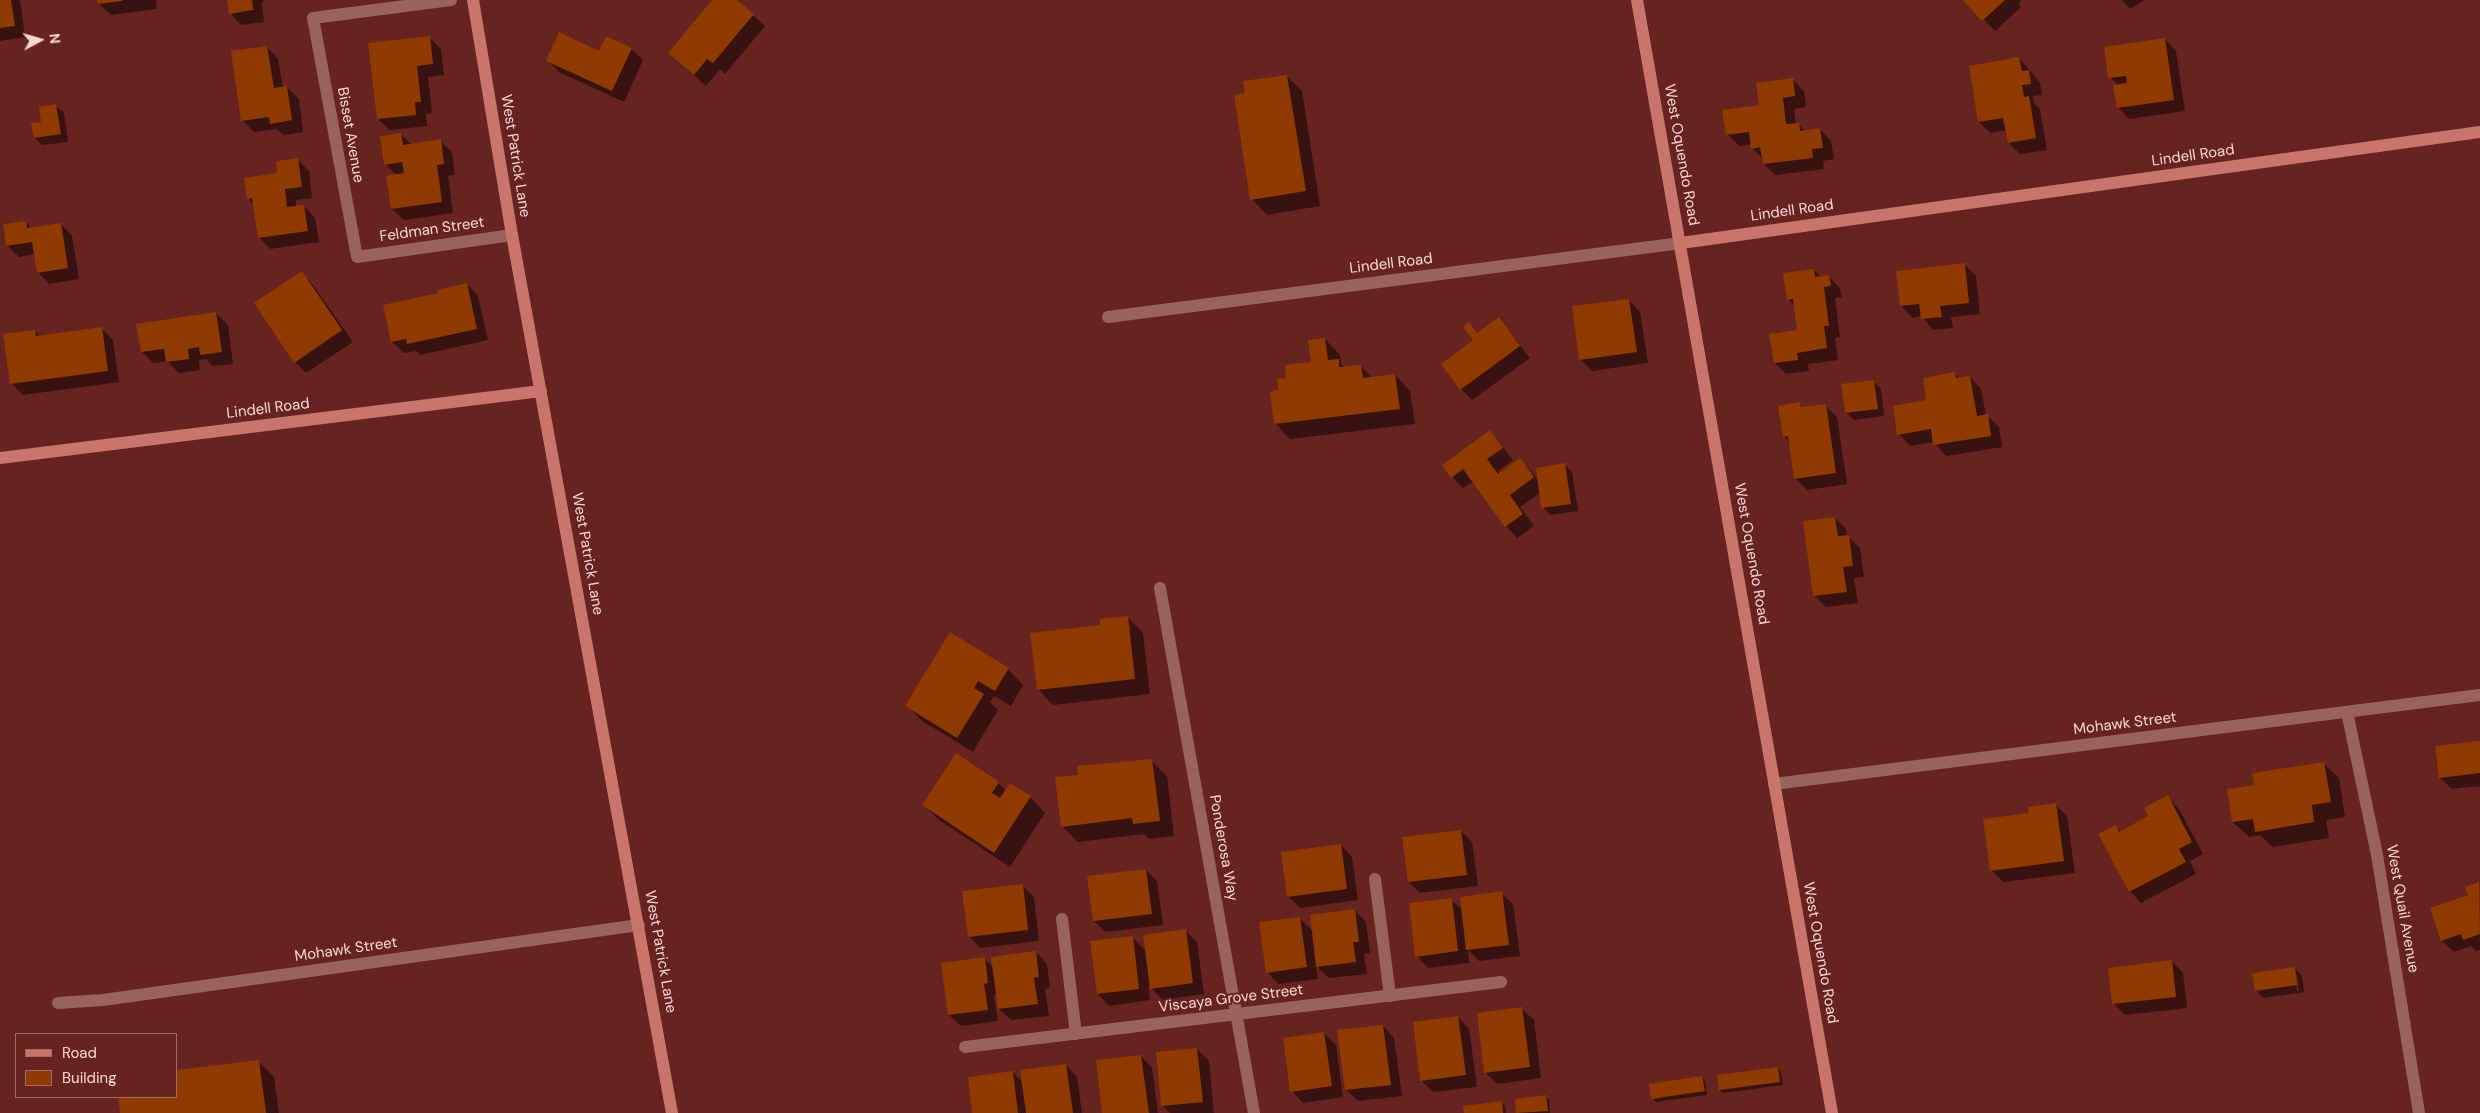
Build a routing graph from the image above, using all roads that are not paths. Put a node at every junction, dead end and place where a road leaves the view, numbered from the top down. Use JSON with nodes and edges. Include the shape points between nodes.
{"nodes":[{"id":1,"x":451,"y":0,"type":"edge"},
{"id":2,"x":473,"y":0,"type":"edge"},
{"id":3,"x":1637,"y":0,"type":"edge"},
{"id":4,"x":2480,"y":132,"type":"edge"},
{"id":5,"x":512,"y":235,"type":"junction"},
{"id":6,"x":1681,"y":243,"type":"junction"},
{"id":7,"x":357,"y":257,"type":"joint"},
{"id":8,"x":1108,"y":317,"type":"dead end"},
{"id":9,"x":541,"y":391,"type":"junction"},
{"id":10,"x":0,"y":458,"type":"edge"},
{"id":11,"x":1160,"y":588,"type":"dead end"},
{"id":12,"x":2480,"y":695,"type":"edge"},
{"id":13,"x":2347,"y":712,"type":"junction"},
{"id":14,"x":1774,"y":784,"type":"junction"},
{"id":15,"x":1376,"y":879,"type":"dead end"},
{"id":16,"x":1062,"y":919,"type":"dead end"},
{"id":17,"x":639,"y":926,"type":"junction"},
{"id":18,"x":1501,"y":982,"type":"dead end"},
{"id":19,"x":1390,"y":996,"type":"junction"},
{"id":20,"x":58,"y":1003,"type":"dead end"},
{"id":21,"x":1236,"y":1014,"type":"junction"},
{"id":22,"x":1076,"y":1034,"type":"junction"},
{"id":23,"x":965,"y":1047,"type":"dead end"},
{"id":24,"x":672,"y":1113,"type":"edge"},
{"id":25,"x":1254,"y":1113,"type":"edge"},
{"id":26,"x":1832,"y":1113,"type":"edge"},
{"id":27,"x":2419,"y":1113,"type":"edge"}],
"edges":[{"from":1,"to":7,"type":"street","name":"Bisset Avenue","via":[[313,18]]},
{"from":2,"to":5,"type":"street","name":"West Patrick Lane"},
{"from":3,"to":6,"type":"street","name":"West Oquendo Road"},
{"from":4,"to":6,"type":"street","name":"Lindell Road"},
{"from":5,"to":7,"type":"street","name":"Feldman Street"},
{"from":5,"to":9,"type":"street","name":"West Patrick Lane"},
{"from":6,"to":8,"type":"street","name":"Lindell Road"},
{"from":6,"to":14,"type":"street","name":"West Oquendo Road"},
{"from":9,"to":10,"type":"street","name":"Lindell Road"},
{"from":9,"to":17,"type":"street","name":"West Patrick Lane"},
{"from":11,"to":21,"type":"street","name":"Ponderosa Way"},
{"from":12,"to":13,"type":"street","name":"Mohawk Street"},
{"from":13,"to":14,"type":"street","name":"Mohawk Street"},
{"from":13,"to":27,"type":"street","name":"West Quail Avenue","via":[[2377,855]]},
{"from":14,"to":26,"type":"street","name":"West Oquendo Road"},
{"from":15,"to":19,"type":"street"},
{"from":16,"to":22,"type":"street"},
{"from":17,"to":20,"type":"street","name":"Mohawk Street","via":[[103,1000]]},
{"from":17,"to":24,"type":"street","name":"West Patrick Lane"},
{"from":18,"to":19,"type":"street","name":"Viscaya Grove Street"},
{"from":19,"to":21,"type":"street","name":"Viscaya Grove Street"},
{"from":21,"to":22,"type":"street","name":"Viscaya Grove Street"},
{"from":21,"to":25,"type":"street","name":"Ponderosa Way"},
{"from":22,"to":23,"type":"street","name":"Viscaya Grove Street"}]}
